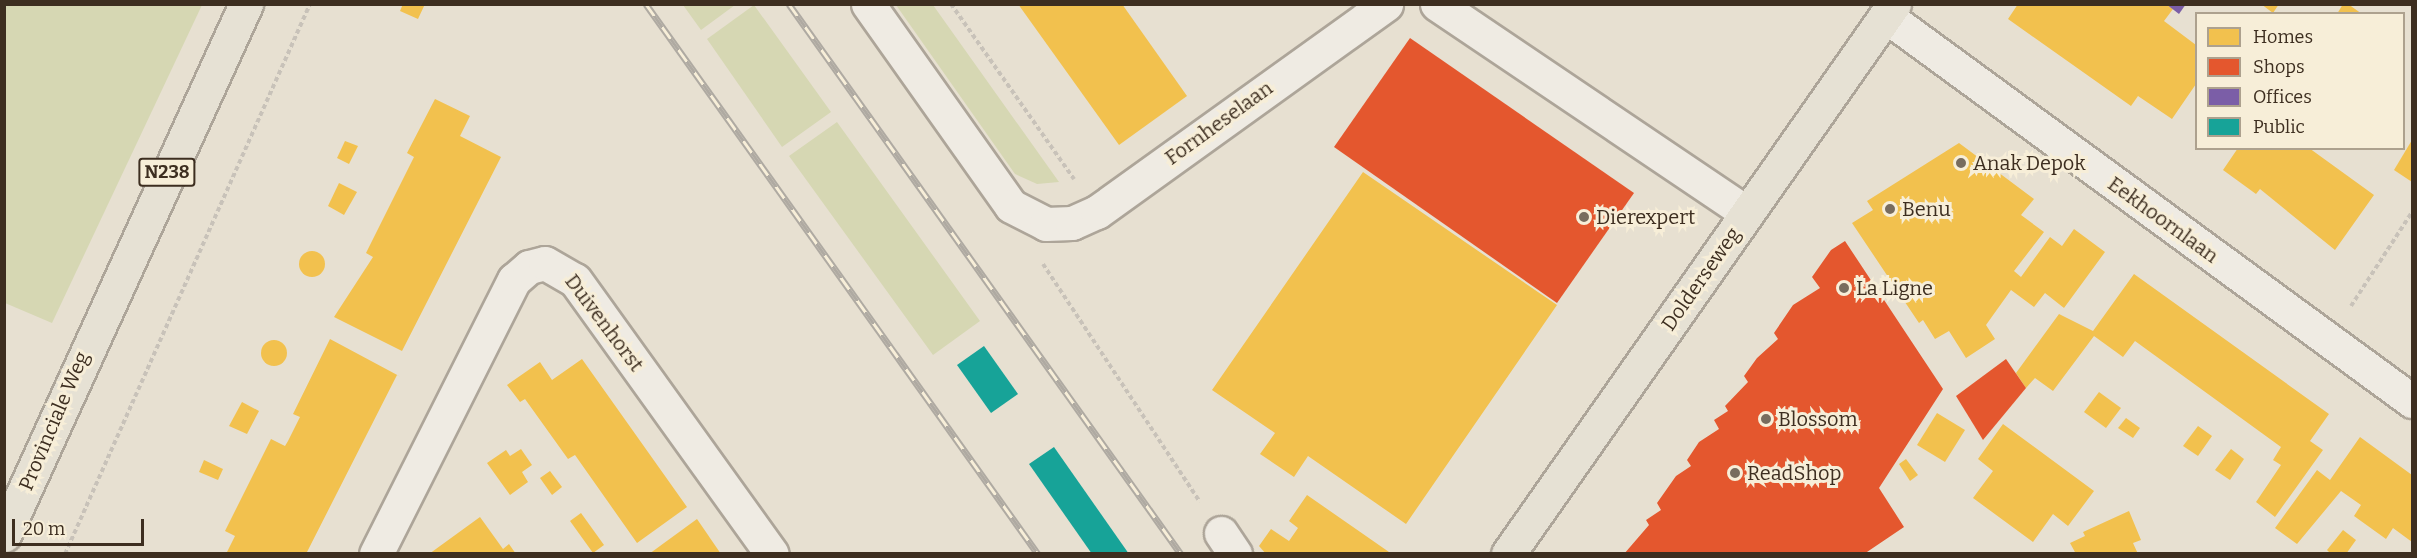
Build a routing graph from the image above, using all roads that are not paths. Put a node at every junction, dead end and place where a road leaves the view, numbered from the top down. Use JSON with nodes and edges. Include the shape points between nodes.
{"nodes":[{"id":1,"x":246,"y":4,"type":"edge"},
{"id":2,"x":868,"y":4,"type":"edge"},
{"id":3,"x":1437,"y":4,"type":"edge"},
{"id":4,"x":1374,"y":7,"type":"edge"},
{"id":5,"x":1890,"y":10,"type":"edge"},
{"id":6,"x":1747,"y":213,"type":"junction"},
{"id":7,"x":89,"y":340,"type":"junction"},
{"id":8,"x":2412,"y":401,"type":"edge"},
{"id":9,"x":4,"y":500,"type":"edge"},
{"id":10,"x":4,"y":535,"type":"edge"},
{"id":11,"x":376,"y":554,"type":"edge"},
{"id":12,"x":772,"y":554,"type":"edge"},
{"id":13,"x":1508,"y":554,"type":"edge"}],
"edges":[{"from":1,"to":7,"type":"main road","name":"Provinciale Weg","number":"N238"},
{"from":2,"to":4,"type":"street","name":"Fornheselaan","via":[[1011,206],[1046,224],[1072,223],[1096,212]]},
{"from":3,"to":6,"type":"street"},
{"from":5,"to":6,"type":"main road","name":"Dolderseweg"},
{"from":5,"to":8,"type":"street","name":"Eekhoornlaan"},
{"from":6,"to":13,"type":"main road","name":"Dolderseweg"},
{"from":7,"to":9,"type":"main road","name":"Provinciale Weg","number":"N238"},
{"from":7,"to":10,"type":"main road","name":"Provinciale Weg","number":"N238"},
{"from":11,"to":12,"type":"street","name":"Duivenhorst","via":[[514,280],[529,267],[544,263],[575,280]]}]}
